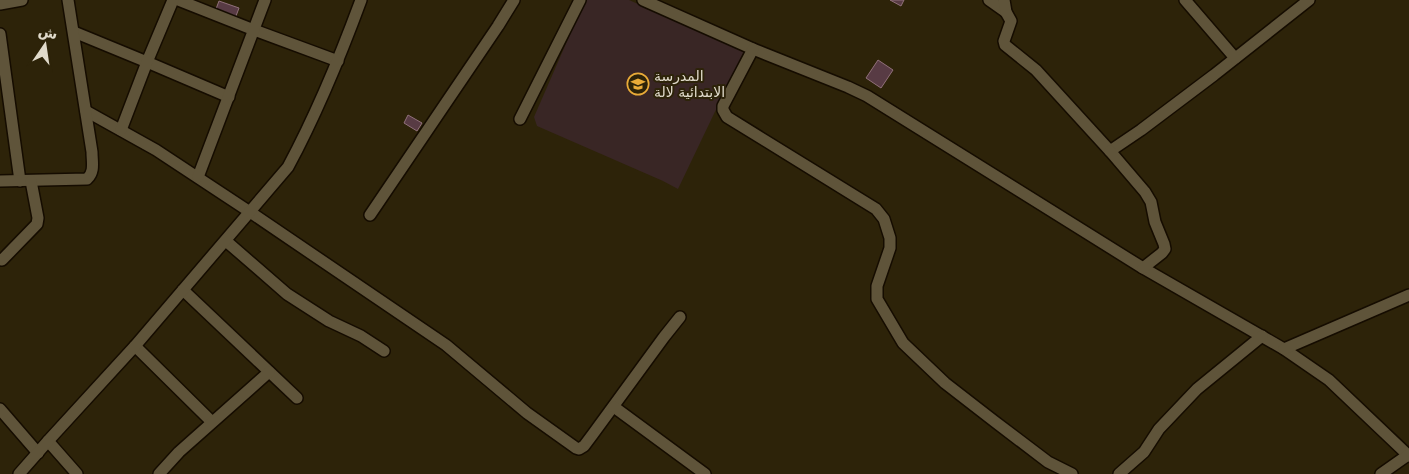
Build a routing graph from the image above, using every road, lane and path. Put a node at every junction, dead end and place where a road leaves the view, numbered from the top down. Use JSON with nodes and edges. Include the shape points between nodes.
{"nodes":[{"id":1,"x":22,"y":0,"type":"edge"},
{"id":2,"x":68,"y":0,"type":"edge"},
{"id":3,"x":173,"y":0,"type":"edge"},
{"id":4,"x":178,"y":0,"type":"edge"},
{"id":5,"x":265,"y":0,"type":"edge"},
{"id":6,"x":361,"y":0,"type":"edge"},
{"id":7,"x":514,"y":0,"type":"edge"},
{"id":8,"x":580,"y":0,"type":"edge"},
{"id":9,"x":643,"y":0,"type":"edge"},
{"id":10,"x":989,"y":0,"type":"edge"},
{"id":11,"x":1184,"y":0,"type":"edge"},
{"id":12,"x":1309,"y":0,"type":"edge"},
{"id":13,"x":0,"y":4,"type":"edge"},
{"id":14,"x":1005,"y":6,"type":"edge"},
{"id":15,"x":254,"y":30,"type":"junction"},
{"id":16,"x":74,"y":32,"type":"junction"},
{"id":17,"x":0,"y":34,"type":"edge"},
{"id":18,"x":753,"y":49,"type":"junction"},
{"id":19,"x":1235,"y":58,"type":"junction"},
{"id":20,"x":147,"y":62,"type":"junction"},
{"id":21,"x":338,"y":62,"type":"junction"},
{"id":22,"x":229,"y":97,"type":"junction"},
{"id":23,"x":86,"y":111,"type":"junction"},
{"id":24,"x":520,"y":119,"type":"dead end"},
{"id":25,"x":120,"y":130,"type":"junction"},
{"id":26,"x":1110,"y":151,"type":"junction"},
{"id":27,"x":198,"y":177,"type":"junction"},
{"id":28,"x":26,"y":181,"type":"junction"},
{"id":29,"x":0,"y":182,"type":"edge"},
{"id":30,"x":250,"y":212,"type":"junction"},
{"id":31,"x":370,"y":215,"type":"dead end"},
{"id":32,"x":226,"y":241,"type":"junction"},
{"id":33,"x":2,"y":260,"type":"dead end"},
{"id":34,"x":1143,"y":268,"type":"junction"},
{"id":35,"x":183,"y":290,"type":"junction"},
{"id":36,"x":1409,"y":295,"type":"edge"},
{"id":37,"x":680,"y":317,"type":"dead end"},
{"id":38,"x":1262,"y":336,"type":"junction"},
{"id":39,"x":135,"y":346,"type":"junction"},
{"id":40,"x":1284,"y":349,"type":"junction"},
{"id":41,"x":384,"y":351,"type":"dead end"},
{"id":42,"x":269,"y":372,"type":"junction"},
{"id":43,"x":297,"y":398,"type":"dead end"},
{"id":44,"x":614,"y":406,"type":"junction"},
{"id":45,"x":0,"y":409,"type":"edge"},
{"id":46,"x":212,"y":422,"type":"junction"},
{"id":47,"x":48,"y":441,"type":"junction"},
{"id":48,"x":38,"y":453,"type":"junction"},
{"id":49,"x":1408,"y":455,"type":"edge"},
{"id":50,"x":19,"y":474,"type":"edge"},
{"id":51,"x":77,"y":474,"type":"edge"},
{"id":52,"x":159,"y":474,"type":"edge"},
{"id":53,"x":706,"y":474,"type":"edge"},
{"id":54,"x":1072,"y":474,"type":"edge"},
{"id":55,"x":1119,"y":474,"type":"edge"},
{"id":56,"x":1381,"y":474,"type":"edge"}],
"edges":[{"from":1,"to":13,"type":"street"},
{"from":2,"to":16,"type":"street"},
{"from":3,"to":20,"type":"street"},
{"from":4,"to":15,"type":"street"},
{"from":5,"to":15,"type":"street"},
{"from":6,"to":21,"type":"street"},
{"from":7,"to":31,"type":"street"},
{"from":8,"to":24,"type":"street"},
{"from":9,"to":18,"type":"street"},
{"from":10,"to":14,"type":"street"},
{"from":11,"to":19,"type":"street"},
{"from":12,"to":19,"type":"street"},
{"from":14,"to":26,"type":"street","via":[[1011,21],[1005,44],[1036,70]]},
{"from":15,"to":21,"type":"street"},
{"from":15,"to":22,"type":"street"},
{"from":16,"to":20,"type":"street"},
{"from":16,"to":23,"type":"street"},
{"from":17,"to":28,"type":"street"},
{"from":18,"to":34,"type":"street","via":[[867,96]]},
{"from":18,"to":54,"type":"street","via":[[724,106],[724,114],[876,209],[884,219],[890,238],[890,248],[877,286],[877,299],[903,343],[945,383],[987,416],[1048,462]]},
{"from":19,"to":26,"type":"street"},
{"from":20,"to":22,"type":"street"},
{"from":20,"to":25,"type":"street"},
{"from":21,"to":30,"type":"street","via":[[288,167]]},
{"from":22,"to":27,"type":"street"},
{"from":23,"to":25,"type":"street"},
{"from":23,"to":28,"type":"street","via":[[92,152],[91,176],[87,179]]},
{"from":25,"to":27,"type":"street"},
{"from":26,"to":34,"type":"street","via":[[1151,202],[1164,244],[1162,253]]},
{"from":27,"to":30,"type":"street"},
{"from":28,"to":29,"type":"street"},
{"from":28,"to":33,"type":"street","via":[[37,224]]},
{"from":30,"to":32,"type":"street"},
{"from":30,"to":44,"type":"street","via":[[446,345],[527,413],[576,448],[584,446]]},
{"from":32,"to":35,"type":"street"},
{"from":32,"to":41,"type":"street","via":[[294,299]]},
{"from":34,"to":38,"type":"street"},
{"from":35,"to":39,"type":"street"},
{"from":35,"to":42,"type":"street"},
{"from":36,"to":40,"type":"street"},
{"from":37,"to":44,"type":"street"},
{"from":38,"to":40,"type":"street"},
{"from":38,"to":55,"type":"street","via":[[1197,389],[1159,429],[1144,452]]},
{"from":39,"to":46,"type":"street"},
{"from":39,"to":47,"type":"street"},
{"from":40,"to":49,"type":"street","via":[[1329,380]]},
{"from":42,"to":43,"type":"street"},
{"from":42,"to":46,"type":"street"},
{"from":44,"to":53,"type":"street"},
{"from":45,"to":48,"type":"street"},
{"from":46,"to":52,"type":"street"},
{"from":47,"to":48,"type":"street"},
{"from":47,"to":51,"type":"street"},
{"from":48,"to":50,"type":"street"},
{"from":49,"to":56,"type":"street"}]}
